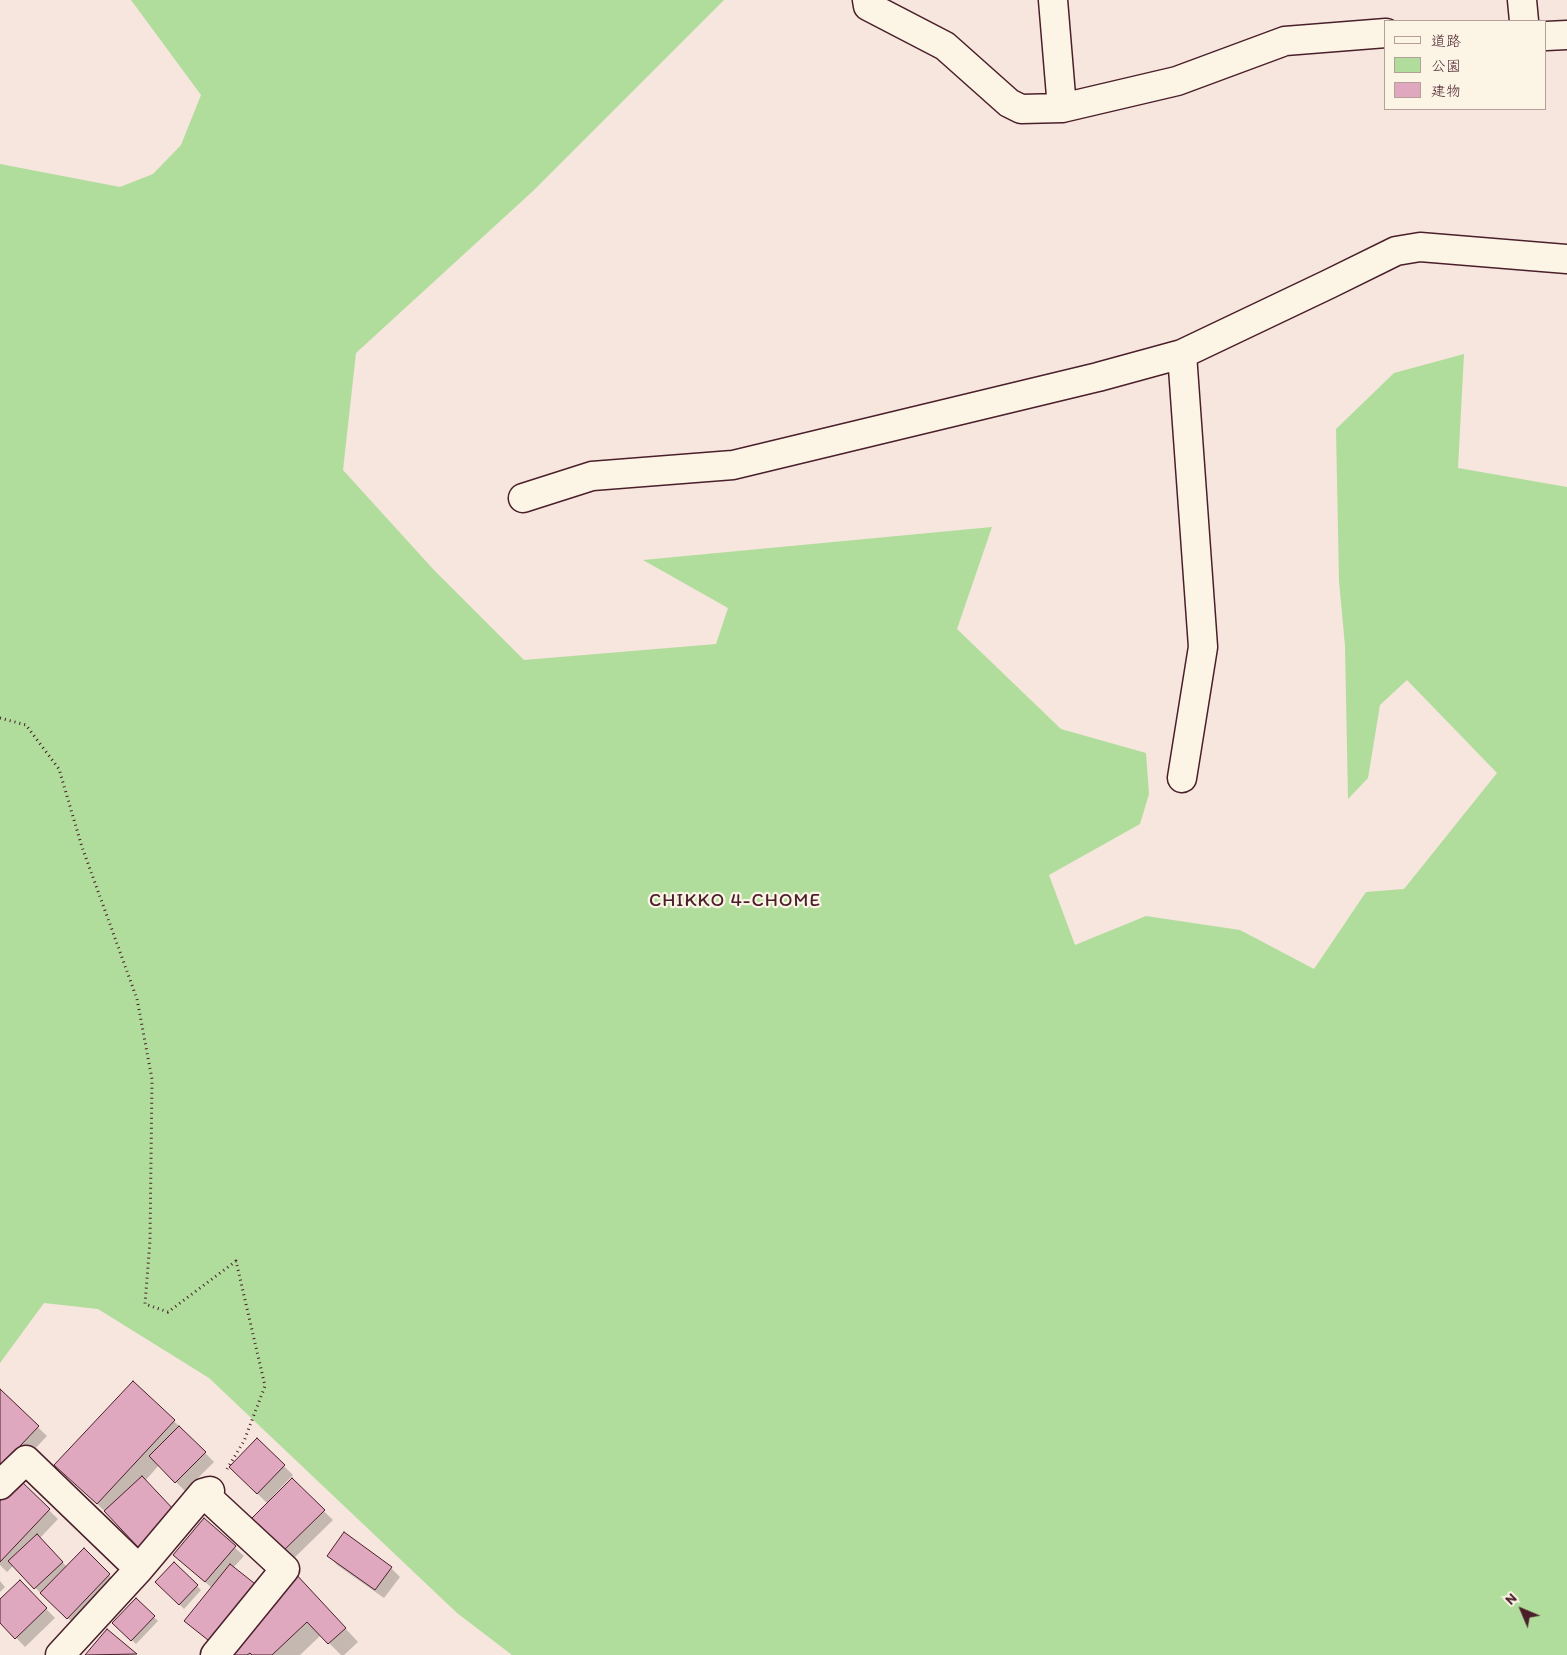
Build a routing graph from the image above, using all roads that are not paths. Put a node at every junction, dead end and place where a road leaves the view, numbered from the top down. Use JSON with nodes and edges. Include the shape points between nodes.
{"nodes":[{"id":1,"x":867,"y":0,"type":"edge"},
{"id":2,"x":1053,"y":0,"type":"edge"},
{"id":3,"x":1522,"y":0,"type":"edge"},
{"id":4,"x":1524,"y":20,"type":"edge"},
{"id":5,"x":1384,"y":33,"type":"edge"},
{"id":6,"x":1567,"y":35,"type":"edge"},
{"id":7,"x":1547,"y":36,"type":"edge"},
{"id":8,"x":1062,"y":108,"type":"junction"},
{"id":9,"x":1567,"y":259,"type":"edge"},
{"id":10,"x":1182,"y":354,"type":"junction"},
{"id":11,"x":524,"y":498,"type":"dead end"},
{"id":12,"x":1182,"y":778,"type":"dead end"},
{"id":13,"x":0,"y":1485,"type":"edge"},
{"id":14,"x":139,"y":1569,"type":"junction"},
{"id":15,"x":60,"y":1655,"type":"edge"},
{"id":16,"x":215,"y":1655,"type":"edge"}],
"edges":[{"from":1,"to":8,"type":"street","via":[[868,6],[945,46],[1009,103],[1021,109]]},
{"from":2,"to":8,"type":"street"},
{"from":3,"to":4,"type":"street"},
{"from":5,"to":8,"type":"street","via":[[1285,40],[1176,81]]},
{"from":6,"to":7,"type":"street"},
{"from":9,"to":10,"type":"street","via":[[1420,247],[1396,251]]},
{"from":10,"to":11,"type":"street","via":[[733,465],[592,476]]},
{"from":10,"to":12,"type":"street","via":[[1203,646]]},
{"from":13,"to":14,"type":"street","via":[[26,1460]]},
{"from":14,"to":15,"type":"street"},
{"from":14,"to":16,"type":"street","via":[[206,1492],[285,1569]]}]}
